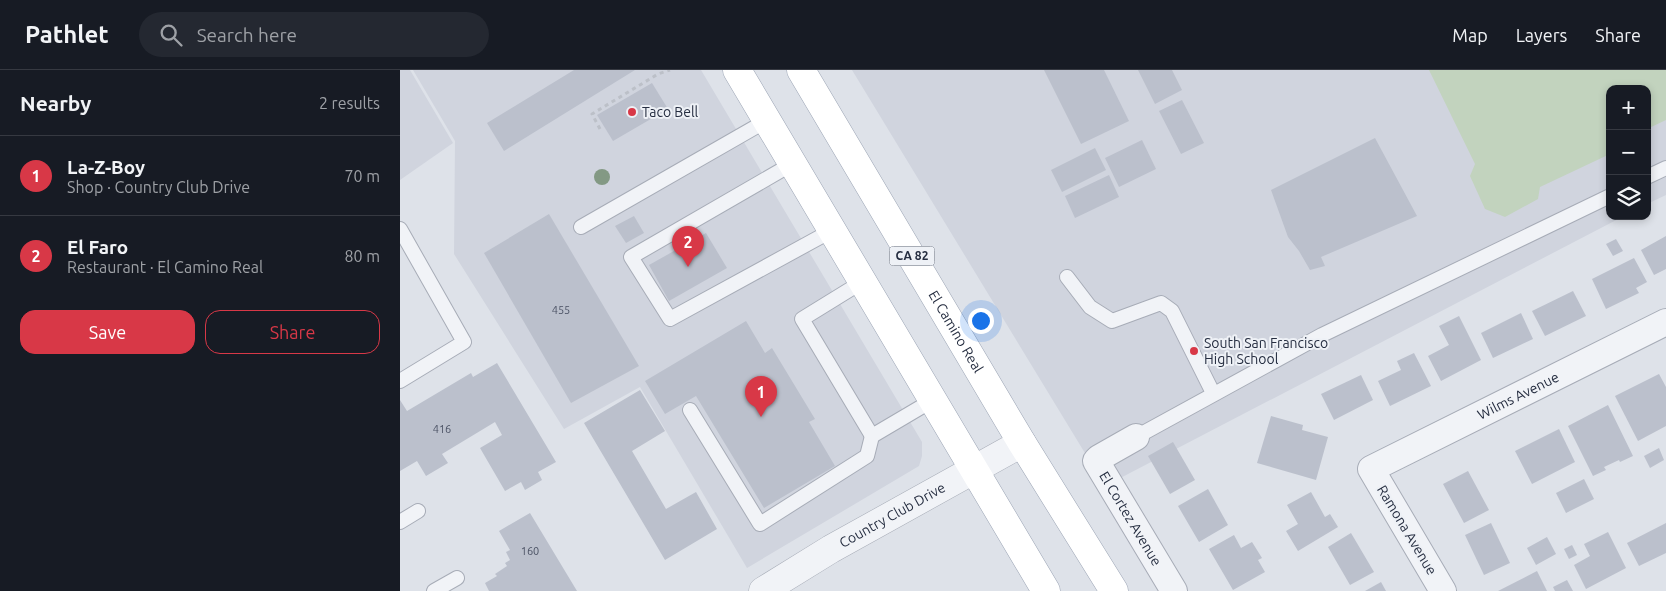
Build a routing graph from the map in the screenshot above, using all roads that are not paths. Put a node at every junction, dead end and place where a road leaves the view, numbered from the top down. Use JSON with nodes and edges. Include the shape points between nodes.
{"nodes":[{"id":1,"x":737,"y":70,"type":"edge"},
{"id":2,"x":801,"y":70,"type":"edge"},
{"id":3,"x":766,"y":121,"type":"junction"},
{"id":4,"x":792,"y":164,"type":"junction"},
{"id":5,"x":1666,"y":168,"type":"edge"},
{"id":6,"x":1651,"y":176,"type":"edge"},
{"id":7,"x":1606,"y":198,"type":"edge"},
{"id":8,"x":580,"y":226,"type":"dead end"},
{"id":9,"x":400,"y":229,"type":"edge"},
{"id":10,"x":832,"y":230,"type":"junction"},
{"id":11,"x":1067,"y":277,"type":"dead end"},
{"id":12,"x":862,"y":282,"type":"junction"},
{"id":13,"x":1666,"y":322,"type":"edge"},
{"id":14,"x":400,"y":381,"type":"edge"},
{"id":15,"x":1213,"y":393,"type":"junction"},
{"id":16,"x":932,"y":400,"type":"junction"},
{"id":17,"x":690,"y":410,"type":"dead end"},
{"id":18,"x":872,"y":436,"type":"junction"},
{"id":19,"x":1136,"y":436,"type":"joint"},
{"id":20,"x":1022,"y":442,"type":"junction"},
{"id":21,"x":1371,"y":469,"type":"joint"},
{"id":22,"x":974,"y":470,"type":"junction"},
{"id":23,"x":418,"y":512,"type":"dead end"},
{"id":24,"x":400,"y":522,"type":"edge"},
{"id":25,"x":457,"y":578,"type":"dead end"},
{"id":26,"x":434,"y":591,"type":"edge"},
{"id":27,"x":764,"y":591,"type":"edge"},
{"id":28,"x":1046,"y":591,"type":"edge"},
{"id":29,"x":1114,"y":591,"type":"edge"},
{"id":30,"x":1174,"y":591,"type":"edge"},
{"id":31,"x":1443,"y":591,"type":"edge"}],
"edges":[{"from":1,"to":3,"type":"main road"},
{"from":2,"to":20,"type":"main road","name":"El Camino Real","number":"CA 82"},
{"from":3,"to":4,"type":"main road"},
{"from":3,"to":8,"type":"lane"},
{"from":4,"to":10,"type":"main road"},
{"from":4,"to":10,"type":"lane","via":[[631,257],[670,319]]},
{"from":5,"to":6,"type":"lane"},
{"from":7,"to":15,"type":"lane","via":[[1322,334]]},
{"from":9,"to":14,"type":"lane","via":[[464,342]]},
{"from":10,"to":12,"type":"main road"},
{"from":11,"to":15,"type":"lane","via":[[1090,307],[1112,321],[1161,304],[1172,311]]},
{"from":12,"to":16,"type":"main road"},
{"from":12,"to":18,"type":"lane","via":[[802,319]]},
{"from":13,"to":21,"type":"street","name":"Wilms Avenue"},
{"from":15,"to":19,"type":"lane"},
{"from":16,"to":18,"type":"lane"},
{"from":16,"to":22,"type":"main road"},
{"from":17,"to":18,"type":"lane","via":[[760,524],[867,456]]},
{"from":19,"to":30,"type":"street","name":"El Cortez Avenue","via":[[1096,461]]},
{"from":20,"to":22,"type":"street","name":"Country Club Drive"},
{"from":20,"to":29,"type":"main road","name":"El Camino Real","number":"CA 82"},
{"from":21,"to":31,"type":"street","name":"Ramona Avenue"},
{"from":22,"to":27,"type":"street","name":"Country Club Drive"},
{"from":22,"to":28,"type":"main road"},
{"from":23,"to":24,"type":"lane"},
{"from":25,"to":26,"type":"lane"}]}
